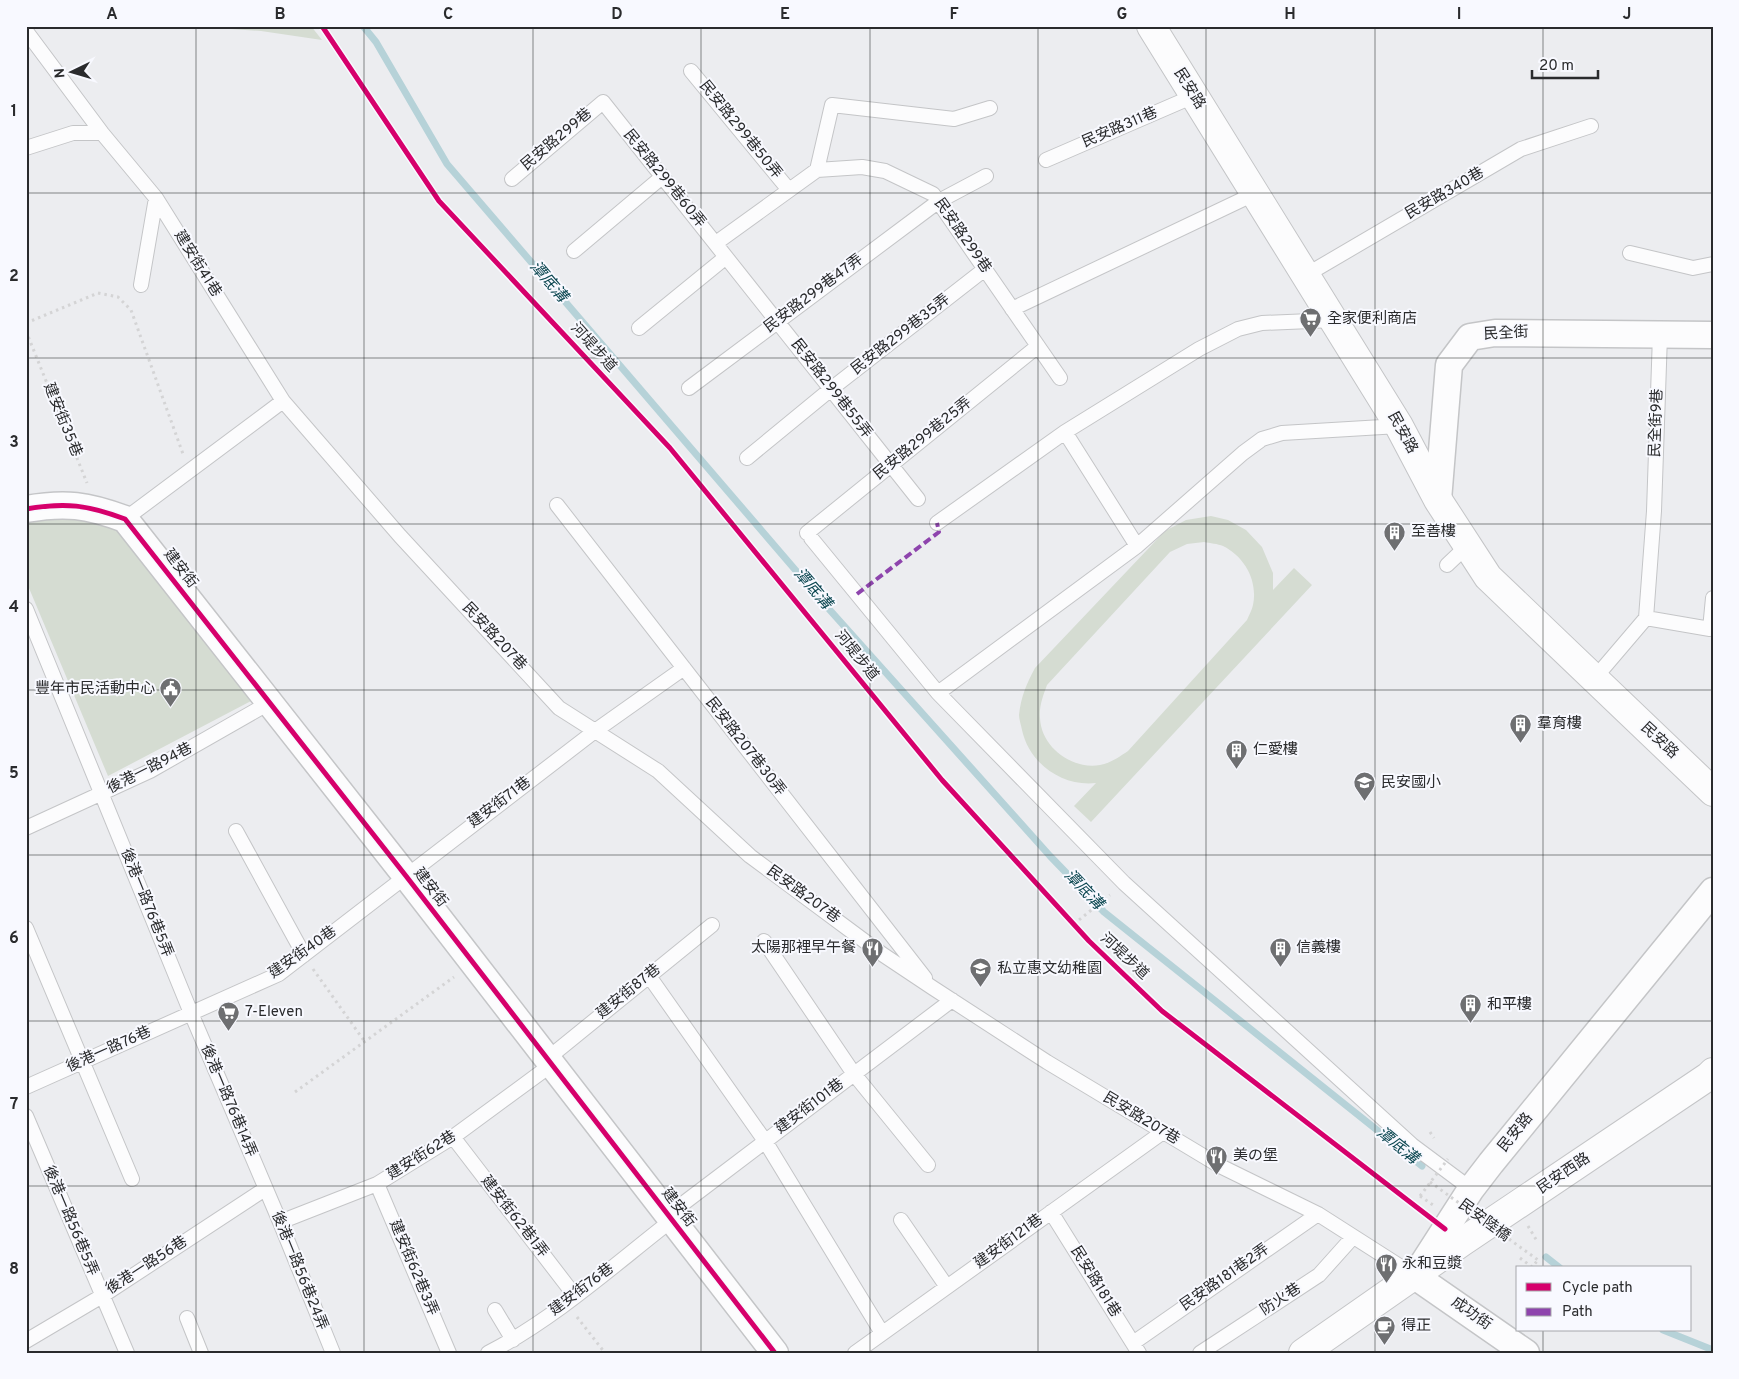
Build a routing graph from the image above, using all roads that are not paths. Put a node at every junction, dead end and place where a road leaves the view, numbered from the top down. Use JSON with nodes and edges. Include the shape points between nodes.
{"nodes":[{"id":1,"x":1151,"y":26,"type":"edge"},
{"id":2,"x":26,"y":31,"type":"edge"},
{"id":3,"x":691,"y":71,"type":"dead end"},
{"id":4,"x":1194,"y":96,"type":"junction"},
{"id":5,"x":603,"y":102,"type":"joint"},
{"id":6,"x":990,"y":108,"type":"dead end"},
{"id":7,"x":1591,"y":126,"type":"dead end"},
{"id":8,"x":102,"y":133,"type":"junction"},
{"id":9,"x":26,"y":148,"type":"edge"},
{"id":10,"x":1046,"y":160,"type":"dead end"},
{"id":11,"x":817,"y":170,"type":"junction"},
{"id":12,"x":986,"y":176,"type":"dead end"},
{"id":13,"x":662,"y":177,"type":"junction"},
{"id":14,"x":512,"y":178,"type":"dead end"},
{"id":15,"x":789,"y":190,"type":"junction"},
{"id":16,"x":1254,"y":194,"type":"junction"},
{"id":17,"x":156,"y":198,"type":"junction"},
{"id":18,"x":939,"y":201,"type":"junction"},
{"id":19,"x":716,"y":243,"type":"junction"},
{"id":20,"x":574,"y":252,"type":"dead end"},
{"id":21,"x":1630,"y":252,"type":"dead end"},
{"id":22,"x":726,"y":257,"type":"junction"},
{"id":23,"x":1713,"y":264,"type":"edge"},
{"id":24,"x":985,"y":269,"type":"junction"},
{"id":25,"x":1306,"y":276,"type":"junction"},
{"id":26,"x":141,"y":285,"type":"dead end"},
{"id":27,"x":1012,"y":309,"type":"junction"},
{"id":28,"x":1334,"y":320,"type":"junction"},
{"id":29,"x":777,"y":321,"type":"junction"},
{"id":30,"x":639,"y":328,"type":"dead end"},
{"id":31,"x":1660,"y":335,"type":"junction"},
{"id":32,"x":1713,"y":335,"type":"edge"},
{"id":33,"x":1038,"y":346,"type":"junction"},
{"id":34,"x":1060,"y":378,"type":"dead end"},
{"id":35,"x":689,"y":388,"type":"dead end"},
{"id":36,"x":831,"y":389,"type":"junction"},
{"id":37,"x":284,"y":401,"type":"junction"},
{"id":38,"x":1399,"y":426,"type":"junction"},
{"id":39,"x":1065,"y":432,"type":"junction"},
{"id":40,"x":747,"y":458,"type":"dead end"},
{"id":41,"x":891,"y":465,"type":"junction"},
{"id":42,"x":918,"y":499,"type":"dead end"},
{"id":43,"x":1438,"y":500,"type":"junction"},
{"id":44,"x":557,"y":505,"type":"dead end"},
{"id":45,"x":26,"y":509,"type":"edge"},
{"id":46,"x":125,"y":519,"type":"junction"},
{"id":47,"x":937,"y":523,"type":"dead end"},
{"id":48,"x":1137,"y":546,"type":"junction"},
{"id":49,"x":1467,"y":546,"type":"junction"},
{"id":50,"x":1447,"y":565,"type":"dead end"},
{"id":51,"x":1713,"y":598,"type":"edge"},
{"id":52,"x":26,"y":608,"type":"edge"},
{"id":53,"x":1646,"y":618,"type":"junction"},
{"id":54,"x":684,"y":668,"type":"junction"},
{"id":55,"x":1594,"y":679,"type":"junction"},
{"id":56,"x":938,"y":693,"type":"junction"},
{"id":57,"x":269,"y":703,"type":"junction"},
{"id":58,"x":595,"y":731,"type":"junction"},
{"id":59,"x":1713,"y":792,"type":"edge"},
{"id":60,"x":102,"y":794,"type":"junction"},
{"id":61,"x":26,"y":828,"type":"edge"},
{"id":62,"x":236,"y":831,"type":"dead end"},
{"id":63,"x":406,"y":876,"type":"junction"},
{"id":64,"x":1713,"y":891,"type":"edge"},
{"id":65,"x":712,"y":925,"type":"dead end"},
{"id":66,"x":26,"y":928,"type":"edge"},
{"id":67,"x":764,"y":941,"type":"dead end"},
{"id":68,"x":304,"y":955,"type":"junction"},
{"id":69,"x":649,"y":976,"type":"junction"},
{"id":70,"x":934,"y":988,"type":"junction"},
{"id":71,"x":952,"y":1000,"type":"junction"},
{"id":72,"x":191,"y":1013,"type":"junction"},
{"id":73,"x":82,"y":1062,"type":"junction"},
{"id":74,"x":549,"y":1062,"type":"junction"},
{"id":75,"x":854,"y":1074,"type":"junction"},
{"id":76,"x":1711,"y":1076,"type":"edge"},
{"id":77,"x":26,"y":1086,"type":"edge"},
{"id":78,"x":26,"y":1116,"type":"edge"},
{"id":79,"x":1163,"y":1132,"type":"junction"},
{"id":80,"x":453,"y":1137,"type":"junction"},
{"id":81,"x":765,"y":1141,"type":"junction"},
{"id":82,"x":928,"y":1165,"type":"dead end"},
{"id":83,"x":132,"y":1179,"type":"dead end"},
{"id":84,"x":377,"y":1184,"type":"junction"},
{"id":85,"x":265,"y":1189,"type":"junction"},
{"id":86,"x":1471,"y":1189,"type":"junction"},
{"id":87,"x":1051,"y":1212,"type":"junction"},
{"id":88,"x":1318,"y":1214,"type":"junction"},
{"id":89,"x":670,"y":1218,"type":"junction"},
{"id":90,"x":901,"y":1220,"type":"dead end"},
{"id":91,"x":280,"y":1222,"type":"junction"},
{"id":92,"x":1353,"y":1237,"type":"junction"},
{"id":93,"x":1415,"y":1276,"type":"junction"},
{"id":94,"x":947,"y":1286,"type":"junction"},
{"id":95,"x":102,"y":1296,"type":"junction"},
{"id":96,"x":570,"y":1299,"type":"junction"},
{"id":97,"x":495,"y":1310,"type":"dead end"},
{"id":98,"x":186,"y":1318,"type":"dead end"},
{"id":99,"x":882,"y":1333,"type":"junction"},
{"id":100,"x":513,"y":1340,"type":"junction"},
{"id":101,"x":26,"y":1341,"type":"edge"},
{"id":102,"x":1136,"y":1348,"type":"edge"},
{"id":103,"x":127,"y":1353,"type":"edge"},
{"id":104,"x":201,"y":1353,"type":"edge"},
{"id":105,"x":332,"y":1353,"type":"edge"},
{"id":106,"x":449,"y":1353,"type":"edge"},
{"id":107,"x":488,"y":1353,"type":"edge"},
{"id":108,"x":775,"y":1353,"type":"edge"},
{"id":109,"x":855,"y":1353,"type":"edge"},
{"id":110,"x":1200,"y":1353,"type":"edge"},
{"id":111,"x":1304,"y":1353,"type":"edge"},
{"id":112,"x":1526,"y":1353,"type":"edge"}],
"edges":[{"from":1,"to":4,"type":"street","name":"民安路"},
{"from":2,"to":8,"type":"lane","name":"建安街41巷"},
{"from":3,"to":15,"type":"lane","name":"民安路299巷50弄"},
{"from":4,"to":10,"type":"lane","name":"民安路311巷"},
{"from":4,"to":16,"type":"street","name":"民安路"},
{"from":5,"to":13,"type":"lane","name":"民安路299巷60弄"},
{"from":5,"to":14,"type":"lane","name":"民安路299巷"},
{"from":6,"to":11,"type":"lane","via":[[954,119],[832,105]]},
{"from":7,"to":25,"type":"lane","name":"民安路340巷","via":[[1521,149]]},
{"from":8,"to":9,"type":"lane","via":[[73,133]]},
{"from":8,"to":17,"type":"lane","name":"建安街41巷"},
{"from":11,"to":15,"type":"lane"},
{"from":11,"to":18,"type":"lane","name":"民安路299巷","via":[[862,167],[884,171],[933,194]]},
{"from":12,"to":18,"type":"lane","name":"民安路299巷47弄"},
{"from":13,"to":19,"type":"lane","name":"民安路299巷60弄"},
{"from":13,"to":20,"type":"lane"},
{"from":15,"to":19,"type":"lane"},
{"from":16,"to":25,"type":"street","name":"民安路"},
{"from":16,"to":27,"type":"lane"},
{"from":17,"to":26,"type":"lane"},
{"from":17,"to":37,"type":"lane","name":"建安街41巷"},
{"from":18,"to":24,"type":"lane","name":"民安路299巷"},
{"from":18,"to":29,"type":"lane","name":"民安路299巷47弄"},
{"from":19,"to":22,"type":"lane","name":"民安路299巷60弄"},
{"from":21,"to":23,"type":"lane","via":[[1693,268]]},
{"from":22,"to":29,"type":"lane","name":"民安路299巷55弄"},
{"from":22,"to":30,"type":"lane"},
{"from":24,"to":27,"type":"lane","name":"民安路299巷"},
{"from":24,"to":36,"type":"lane","name":"民安路299巷35弄"},
{"from":25,"to":28,"type":"street","name":"民安路"},
{"from":27,"to":33,"type":"lane","name":"民安路299巷"},
{"from":28,"to":38,"type":"street","name":"民安路"},
{"from":28,"to":39,"type":"lane","via":[[1262,323],[1238,328]]},
{"from":29,"to":35,"type":"lane","name":"民安路299巷47弄"},
{"from":29,"to":36,"type":"lane","name":"民安路299巷55弄"},
{"from":31,"to":32,"type":"street","name":"民全街"},
{"from":31,"to":43,"type":"street","name":"民全街","via":[[1496,333],[1470,337],[1449,365]]},
{"from":31,"to":53,"type":"lane","name":"民全街9巷","via":[[1654,511]]},
{"from":33,"to":34,"type":"lane","name":"民安路299巷"},
{"from":33,"to":41,"type":"lane","name":"民安路299巷25弄"},
{"from":36,"to":40,"type":"lane","name":"民安路299巷35弄"},
{"from":36,"to":41,"type":"lane","name":"民安路299巷55弄"},
{"from":37,"to":46,"type":"lane"},
{"from":37,"to":58,"type":"lane","name":"民安路207巷","via":[[400,536],[560,708]]},
{"from":38,"to":43,"type":"street","name":"民安路"},
{"from":38,"to":48,"type":"lane","via":[[1282,433],[1262,439]]},
{"from":39,"to":47,"type":"lane"},
{"from":39,"to":48,"type":"lane"},
{"from":41,"to":42,"type":"lane","name":"民安路299巷55弄"},
{"from":41,"to":56,"type":"lane","name":"民安路299巷25弄","via":[[809,535]]},
{"from":43,"to":49,"type":"street","name":"民安路"},
{"from":44,"to":54,"type":"lane","name":"民安路207巷30弄"},
{"from":45,"to":46,"type":"street","via":[[68,505],[98,509]]},
{"from":46,"to":57,"type":"street","name":"建安街"},
{"from":48,"to":56,"type":"lane"},
{"from":49,"to":50,"type":"lane"},
{"from":49,"to":55,"type":"street","name":"民安路","via":[[1488,577]]},
{"from":51,"to":53,"type":"lane","via":[[1710,629]]},
{"from":52,"to":60,"type":"lane","name":"後港一路76巷5弄"},
{"from":53,"to":55,"type":"lane"},
{"from":54,"to":58,"type":"lane","name":"建安街71巷"},
{"from":54,"to":70,"type":"lane","name":"民安路207巷30弄"},
{"from":55,"to":59,"type":"street","name":"民安路"},
{"from":56,"to":86,"type":"lane","via":[[1124,883],[1412,1145]]},
{"from":57,"to":60,"type":"lane","name":"後港一路94巷","via":[[150,771]]},
{"from":57,"to":63,"type":"street","name":"建安街"},
{"from":58,"to":63,"type":"lane","name":"建安街71巷"},
{"from":58,"to":70,"type":"lane","name":"民安路207巷","via":[[658,771],[750,856],[882,954]]},
{"from":60,"to":61,"type":"lane","name":"後港一路94巷"},
{"from":60,"to":72,"type":"lane","name":"後港一路76巷5弄"},
{"from":62,"to":68,"type":"lane"},
{"from":63,"to":68,"type":"lane","name":"建安街40巷"},
{"from":63,"to":74,"type":"street","name":"建安街"},
{"from":64,"to":86,"type":"street","name":"民安路"},
{"from":65,"to":69,"type":"lane","name":"建安街87巷"},
{"from":66,"to":73,"type":"lane"},
{"from":67,"to":75,"type":"lane"},
{"from":68,"to":72,"type":"lane","name":"建安街40巷","via":[[279,974]]},
{"from":69,"to":74,"type":"lane","name":"建安街87巷"},
{"from":69,"to":81,"type":"lane"},
{"from":70,"to":71,"type":"lane","name":"民安路207巷"},
{"from":71,"to":75,"type":"lane","name":"建安街101巷"},
{"from":71,"to":79,"type":"lane","name":"民安路207巷"},
{"from":72,"to":73,"type":"lane","name":"後港一路76巷"},
{"from":72,"to":85,"type":"lane","name":"後港一路76巷14弄"},
{"from":73,"to":77,"type":"lane","name":"後港一路76巷"},
{"from":73,"to":83,"type":"lane"},
{"from":74,"to":80,"type":"lane","name":"建安街62巷"},
{"from":74,"to":89,"type":"street","name":"建安街"},
{"from":75,"to":81,"type":"lane","name":"建安街101巷"},
{"from":75,"to":82,"type":"lane"},
{"from":76,"to":93,"type":"street","name":"民安西路"},
{"from":78,"to":95,"type":"lane","name":"後港一路56巷5弄"},
{"from":79,"to":87,"type":"lane","name":"建安街121巷"},
{"from":79,"to":88,"type":"lane","name":"民安路207巷","via":[[1220,1166]]},
{"from":80,"to":84,"type":"lane","name":"建安街62巷"},
{"from":80,"to":96,"type":"lane","name":"建安街62巷1弄"},
{"from":81,"to":89,"type":"lane","name":"建安街101巷"},
{"from":81,"to":99,"type":"lane"},
{"from":84,"to":91,"type":"lane","name":"建安街62巷"},
{"from":84,"to":106,"type":"lane","name":"建安街62巷3弄"},
{"from":85,"to":91,"type":"lane","name":"後港一路56巷24弄"},
{"from":85,"to":95,"type":"lane","name":"後港一路56巷"},
{"from":86,"to":93,"type":"street","name":"民安路"},
{"from":87,"to":94,"type":"lane","name":"建安街121巷"},
{"from":87,"to":102,"type":"lane","name":"民安路181巷"},
{"from":88,"to":92,"type":"lane","name":"民安路207巷"},
{"from":88,"to":102,"type":"lane","name":"民安路181巷2弄"},
{"from":89,"to":96,"type":"lane","name":"建安街76巷"},
{"from":89,"to":108,"type":"street","name":"建安街"},
{"from":90,"to":94,"type":"lane"},
{"from":91,"to":105,"type":"lane","name":"後港一路56巷24弄"},
{"from":92,"to":93,"type":"lane","name":"民安路207巷"},
{"from":92,"to":110,"type":"lane","name":"防火巷","via":[[1319,1275]]},
{"from":93,"to":111,"type":"street","name":"民安路"},
{"from":93,"to":112,"type":"street","name":"成功街"},
{"from":94,"to":99,"type":"lane","name":"建安街121巷"},
{"from":95,"to":101,"type":"lane","name":"後港一路56巷"},
{"from":95,"to":103,"type":"lane","name":"後港一路56巷5弄"},
{"from":96,"to":100,"type":"lane","name":"建安街76巷"},
{"from":97,"to":100,"type":"lane"},
{"from":98,"to":104,"type":"lane"},
{"from":99,"to":109,"type":"lane","name":"建安街121巷"},
{"from":100,"to":107,"type":"lane","name":"建安街76巷"}]}
